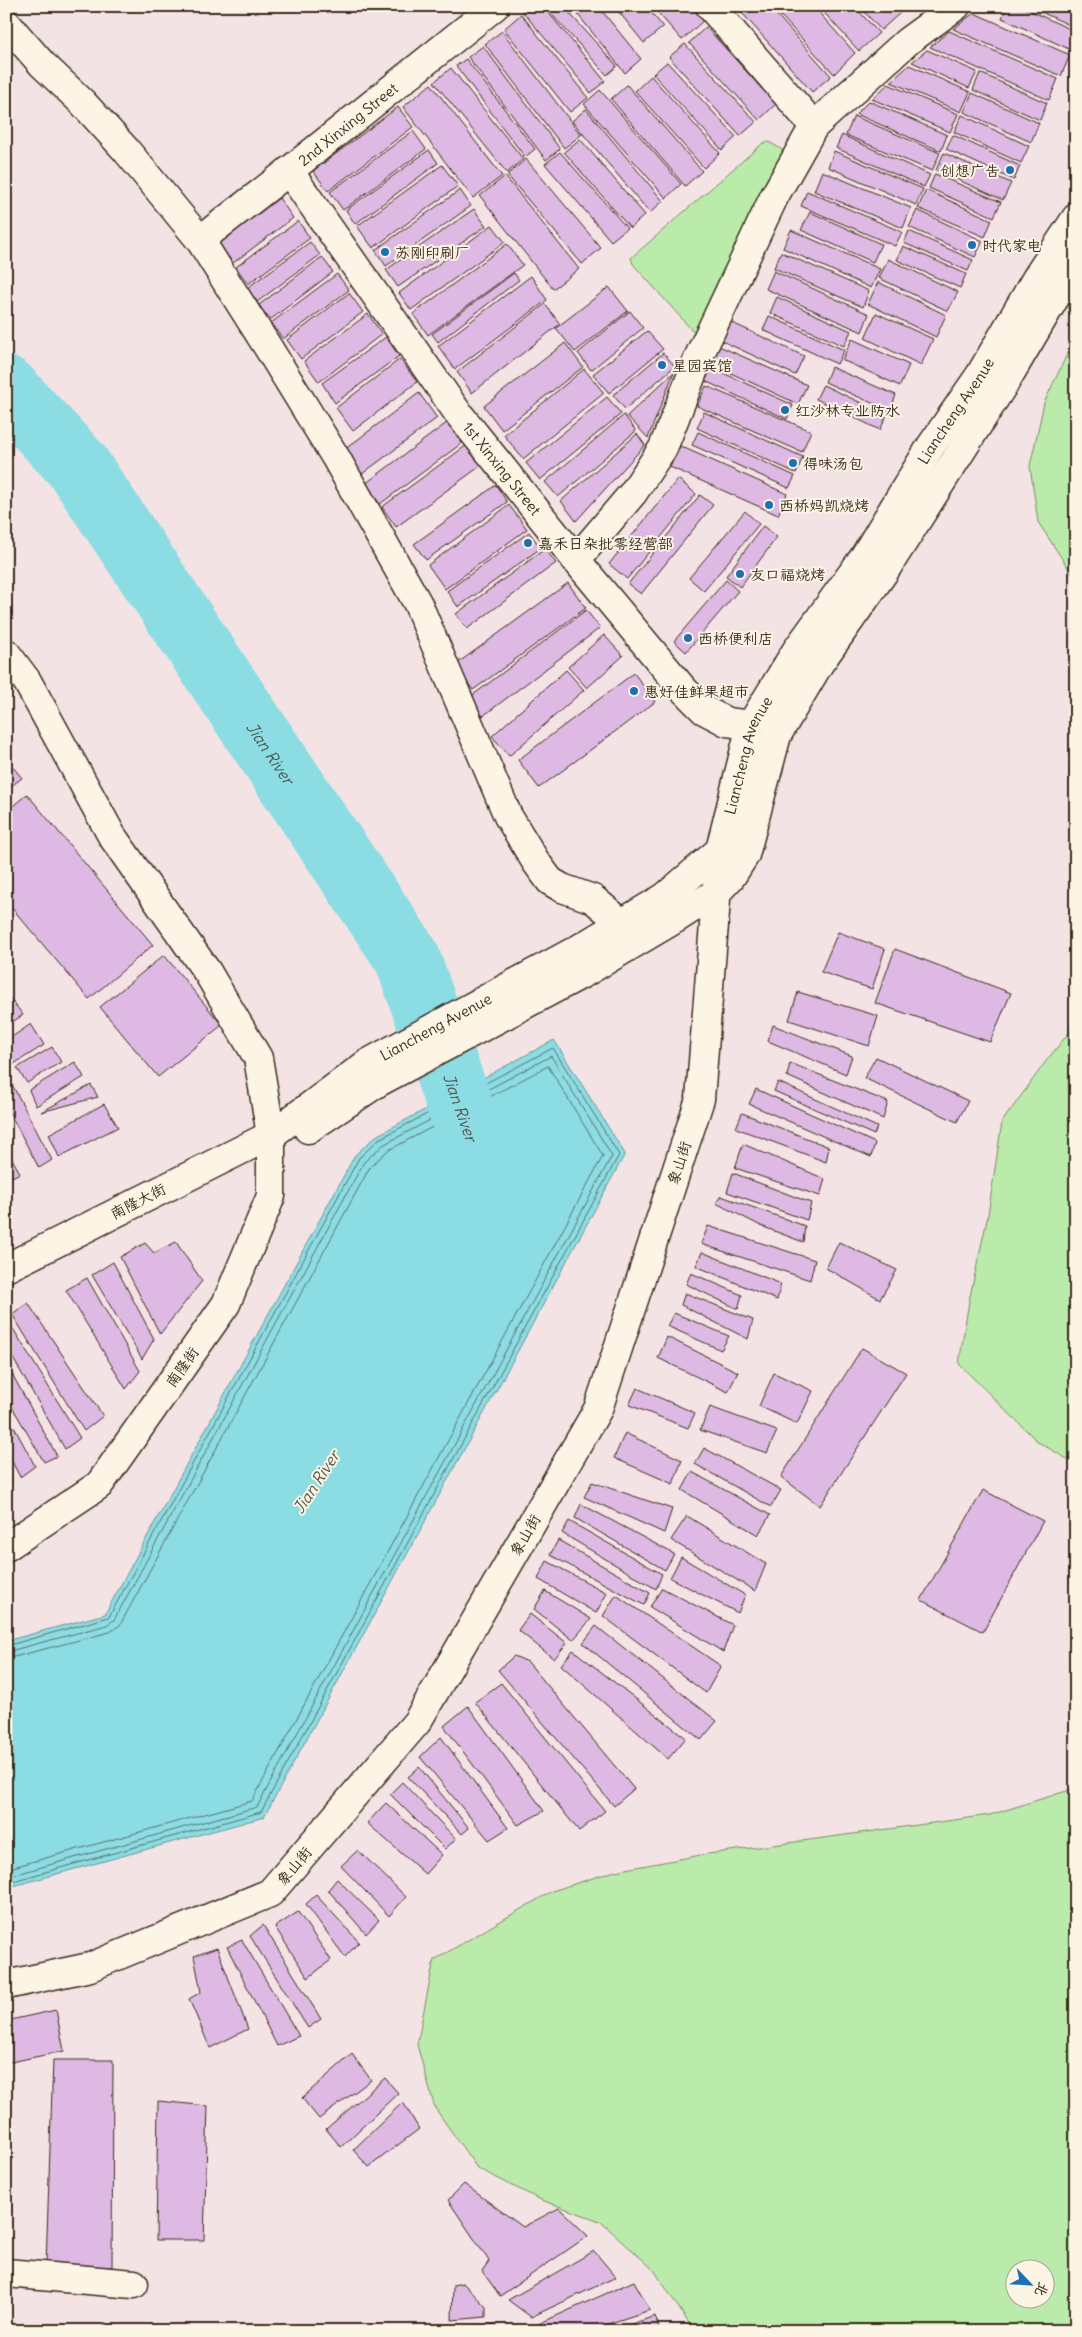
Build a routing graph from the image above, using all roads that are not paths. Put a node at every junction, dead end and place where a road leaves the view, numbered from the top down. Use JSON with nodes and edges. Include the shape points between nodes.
{"nodes":[{"id":1,"x":495,"y":6,"type":"edge"},
{"id":2,"x":710,"y":6,"type":"edge"},
{"id":3,"x":956,"y":6,"type":"edge"},
{"id":4,"x":6,"y":23,"type":"edge"},
{"id":5,"x":814,"y":126,"type":"junction"},
{"id":6,"x":289,"y":171,"type":"junction"},
{"id":7,"x":1076,"y":218,"type":"edge"},
{"id":8,"x":200,"y":240,"type":"junction"},
{"id":9,"x":1076,"y":262,"type":"edge"},
{"id":10,"x":576,"y":560,"type":"junction"},
{"id":11,"x":6,"y":654,"type":"edge"},
{"id":12,"x":751,"y":725,"type":"junction"},
{"id":13,"x":720,"y":850,"type":"junction"},
{"id":14,"x":717,"y":892,"type":"junction"},
{"id":15,"x":622,"y":923,"type":"junction"},
{"id":16,"x":582,"y":960,"type":"junction"},
{"id":17,"x":271,"y":1144,"type":"junction"},
{"id":18,"x":6,"y":1268,"type":"edge"},
{"id":19,"x":6,"y":1547,"type":"edge"},
{"id":20,"x":6,"y":1985,"type":"edge"},
{"id":21,"x":6,"y":2272,"type":"edge"},
{"id":22,"x":134,"y":2284,"type":"dead end"}],
"edges":[{"from":1,"to":6,"type":"street","name":"2nd Xinxing Street"},
{"from":2,"to":5,"type":"street"},
{"from":3,"to":5,"type":"street","via":[[908,41]]},
{"from":4,"to":8,"type":"street","via":[[126,150]]},
{"from":5,"to":10,"type":"street","via":[[774,197],[700,354],[663,448],[633,493]]},
{"from":6,"to":8,"type":"street","name":"2nd Xinxing Street"},
{"from":6,"to":10,"type":"street","name":"1st Xinxing Street","via":[[458,413]]},
{"from":7,"to":12,"type":"street","name":"Liancheng Avenue","via":[[864,557],[796,650]]},
{"from":8,"to":15,"type":"street","via":[[301,399],[418,604],[508,816],[536,862],[550,881],[593,899]]},
{"from":9,"to":14,"type":"street","name":"Liancheng Avenue","via":[[1004,384],[884,572],[819,664],[777,735],[745,855]]},
{"from":10,"to":12,"type":"street","name":"1st Xinxing Street","via":[[704,710],[726,722]]},
{"from":11,"to":17,"type":"street","name":"南隆街","via":[[27,681],[112,836],[208,973],[258,1058]]},
{"from":12,"to":13,"type":"street","name":"Liancheng Avenue"},
{"from":13,"to":14,"type":"street","name":"象山街"},
{"from":13,"to":15,"type":"street","name":"Liancheng Avenue","via":[[665,897]]},
{"from":14,"to":16,"type":"street","name":"Liancheng Avenue"},
{"from":14,"to":20,"type":"street","name":"象山街","via":[[700,1099],[598,1409],[417,1722],[270,1893],[90,1967]]},
{"from":15,"to":16,"type":"street","name":"Liancheng Avenue"},
{"from":16,"to":17,"type":"street","name":"Liancheng Avenue","via":[[373,1073]]},
{"from":17,"to":18,"type":"street","name":"南隆大街"},
{"from":17,"to":19,"type":"street","name":"南隆街","via":[[271,1196],[226,1304],[99,1485]]},
{"from":21,"to":22,"type":"street"}]}
